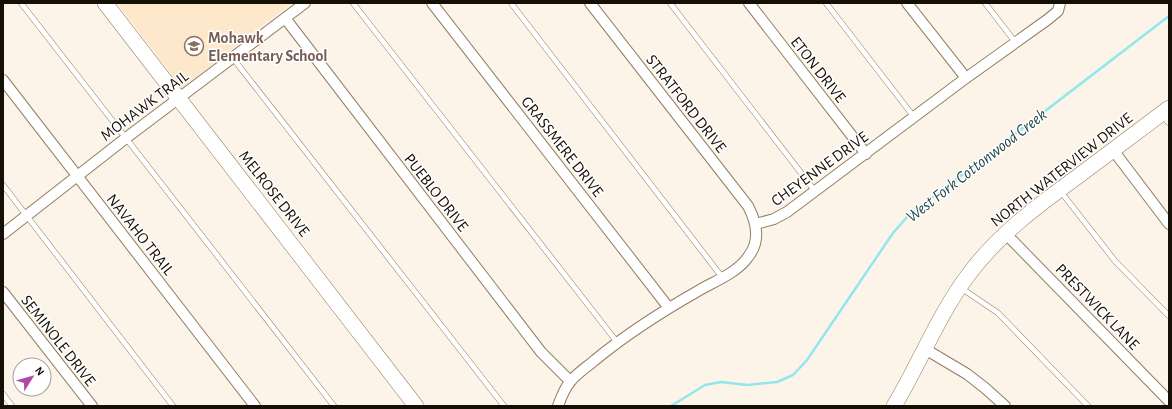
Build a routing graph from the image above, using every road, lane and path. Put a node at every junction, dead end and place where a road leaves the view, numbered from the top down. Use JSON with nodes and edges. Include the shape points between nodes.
{"nodes":[{"id":1,"x":21,"y":3,"type":"edge"},
{"id":2,"x":105,"y":3,"type":"edge"},
{"id":3,"x":305,"y":3,"type":"edge"},
{"id":4,"x":353,"y":3,"type":"edge"},
{"id":5,"x":432,"y":3,"type":"edge"},
{"id":6,"x":511,"y":3,"type":"edge"},
{"id":7,"x":590,"y":3,"type":"edge"},
{"id":8,"x":670,"y":3,"type":"edge"},
{"id":9,"x":749,"y":3,"type":"edge"},
{"id":10,"x":826,"y":3,"type":"edge"},
{"id":11,"x":907,"y":3,"type":"edge"},
{"id":12,"x":985,"y":3,"type":"edge"},
{"id":13,"x":1060,"y":3,"type":"edge"},
{"id":14,"x":285,"y":18,"type":"junction"},
{"id":15,"x":1016,"y":42,"type":"junction"},
{"id":16,"x":232,"y":57,"type":"junction"},
{"id":17,"x":966,"y":78,"type":"junction"},
{"id":18,"x":3,"y":80,"type":"edge"},
{"id":19,"x":179,"y":98,"type":"junction"},
{"id":20,"x":914,"y":117,"type":"junction"},
{"id":21,"x":1168,"y":118,"type":"edge"},
{"id":22,"x":126,"y":138,"type":"junction"},
{"id":23,"x":1116,"y":153,"type":"junction"},
{"id":24,"x":866,"y":154,"type":"junction"},
{"id":25,"x":77,"y":176,"type":"junction"},
{"id":26,"x":3,"y":185,"type":"edge"},
{"id":27,"x":816,"y":192,"type":"junction"},
{"id":28,"x":1065,"y":197,"type":"junction"},
{"id":29,"x":27,"y":215,"type":"junction"},
{"id":30,"x":756,"y":224,"type":"junction"},
{"id":31,"x":1169,"y":224,"type":"edge"},
{"id":32,"x":3,"y":234,"type":"edge"},
{"id":33,"x":1009,"y":236,"type":"junction"},
{"id":34,"x":722,"y":277,"type":"junction"},
{"id":35,"x":3,"y":292,"type":"edge"},
{"id":36,"x":967,"y":292,"type":"junction"},
{"id":37,"x":669,"y":308,"type":"junction"},
{"id":38,"x":1169,"y":316,"type":"edge"},
{"id":39,"x":617,"y":342,"type":"junction"},
{"id":40,"x":929,"y":351,"type":"junction"},
{"id":41,"x":570,"y":381,"type":"junction"},
{"id":42,"x":3,"y":394,"type":"edge"},
{"id":43,"x":1169,"y":401,"type":"edge"},
{"id":44,"x":12,"y":406,"type":"edge"},
{"id":45,"x":92,"y":406,"type":"edge"},
{"id":46,"x":173,"y":406,"type":"edge"},
{"id":47,"x":255,"y":406,"type":"edge"},
{"id":48,"x":334,"y":406,"type":"edge"},
{"id":49,"x":416,"y":406,"type":"edge"},
{"id":50,"x":504,"y":406,"type":"edge"},
{"id":51,"x":558,"y":406,"type":"edge"},
{"id":52,"x":894,"y":406,"type":"edge"},
{"id":53,"x":904,"y":406,"type":"edge"},
{"id":54,"x":1005,"y":406,"type":"edge"},
{"id":55,"x":1088,"y":406,"type":"edge"}],
"edges":[{"from":1,"to":22,"type":"lane"},
{"from":2,"to":19,"type":"street","name":"MELROSE DRIVE"},
{"from":3,"to":14,"type":"street","name":"MOHAWK TRAIL"},
{"from":4,"to":39,"type":"lane"},
{"from":5,"to":37,"type":"street","name":"GRASSMERE DRIVE"},
{"from":6,"to":34,"type":"lane"},
{"from":7,"to":30,"type":"street","name":"STRATFORD DRIVE","via":[[748,206]]},
{"from":8,"to":27,"type":"lane"},
{"from":9,"to":24,"type":"street","name":"ETON DRIVE"},
{"from":10,"to":20,"type":"lane"},
{"from":11,"to":17,"type":"street"},
{"from":12,"to":15,"type":"lane"},
{"from":13,"to":15,"type":"street","name":"CHEYENNE DRIVE","via":[[1058,11]]},
{"from":14,"to":16,"type":"street","name":"MOHAWK TRAIL"},
{"from":14,"to":41,"type":"street","name":"PUEBLO DRIVE","via":[[541,352]]},
{"from":15,"to":17,"type":"street","name":"CHEYENNE DRIVE"},
{"from":16,"to":19,"type":"street","name":"MOHAWK TRAIL"},
{"from":16,"to":50,"type":"lane"},
{"from":17,"to":20,"type":"street","name":"CHEYENNE DRIVE"},
{"from":18,"to":25,"type":"street","name":"NAVAHO TRAIL"},
{"from":19,"to":22,"type":"street","name":"MOHAWK TRAIL"},
{"from":19,"to":49,"type":"street","name":"MELROSE DRIVE"},
{"from":20,"to":24,"type":"street","name":"CHEYENNE DRIVE"},
{"from":21,"to":23,"type":"street","name":"NORTH WATERVIEW DRIVE"},
{"from":22,"to":25,"type":"street","name":"MOHAWK TRAIL"},
{"from":22,"to":48,"type":"lane"},
{"from":23,"to":28,"type":"street","name":"NORTH WATERVIEW DRIVE"},
{"from":23,"to":31,"type":"street"},
{"from":23,"to":33,"type":"street","name":"NORTH WATERVIEW DRIVE","via":[[1036,208]]},
{"from":24,"to":27,"type":"street","name":"CHEYENNE DRIVE"},
{"from":25,"to":29,"type":"street","name":"MOHAWK TRAIL"},
{"from":25,"to":47,"type":"street","name":"NAVAHO TRAIL"},
{"from":26,"to":29,"type":"lane"},
{"from":27,"to":30,"type":"street","name":"CHEYENNE DRIVE","via":[[774,219]]},
{"from":28,"to":33,"type":"street","name":"NORTH WATERVIEW DRIVE"},
{"from":28,"to":38,"type":"lane","via":[[1115,261]]},
{"from":29,"to":32,"type":"street","name":"MOHAWK TRAIL"},
{"from":29,"to":46,"type":"lane"},
{"from":30,"to":34,"type":"street","via":[[754,246],[748,257],[738,268]]},
{"from":33,"to":36,"type":"street","name":"NORTH WATERVIEW DRIVE"},
{"from":33,"to":40,"type":"street","name":"NORTH WATERVIEW DRIVE","via":[[985,255],[962,284],[944,312]]},
{"from":33,"to":43,"type":"street","name":"PRESTWICK LANE"},
{"from":34,"to":37,"type":"street"},
{"from":35,"to":45,"type":"street","name":"SEMINOLE DRIVE"},
{"from":36,"to":40,"type":"street","name":"NORTH WATERVIEW DRIVE"},
{"from":36,"to":55,"type":"lane","via":[[998,313]]},
{"from":37,"to":39,"type":"street"},
{"from":39,"to":41,"type":"street"},
{"from":40,"to":52,"type":"street","name":"NORTH WATERVIEW DRIVE"},
{"from":40,"to":53,"type":"street","name":"NORTH WATERVIEW DRIVE"},
{"from":40,"to":54,"type":"street","via":[[967,374]]},
{"from":41,"to":51,"type":"street"},
{"from":42,"to":44,"type":"lane"}]}
